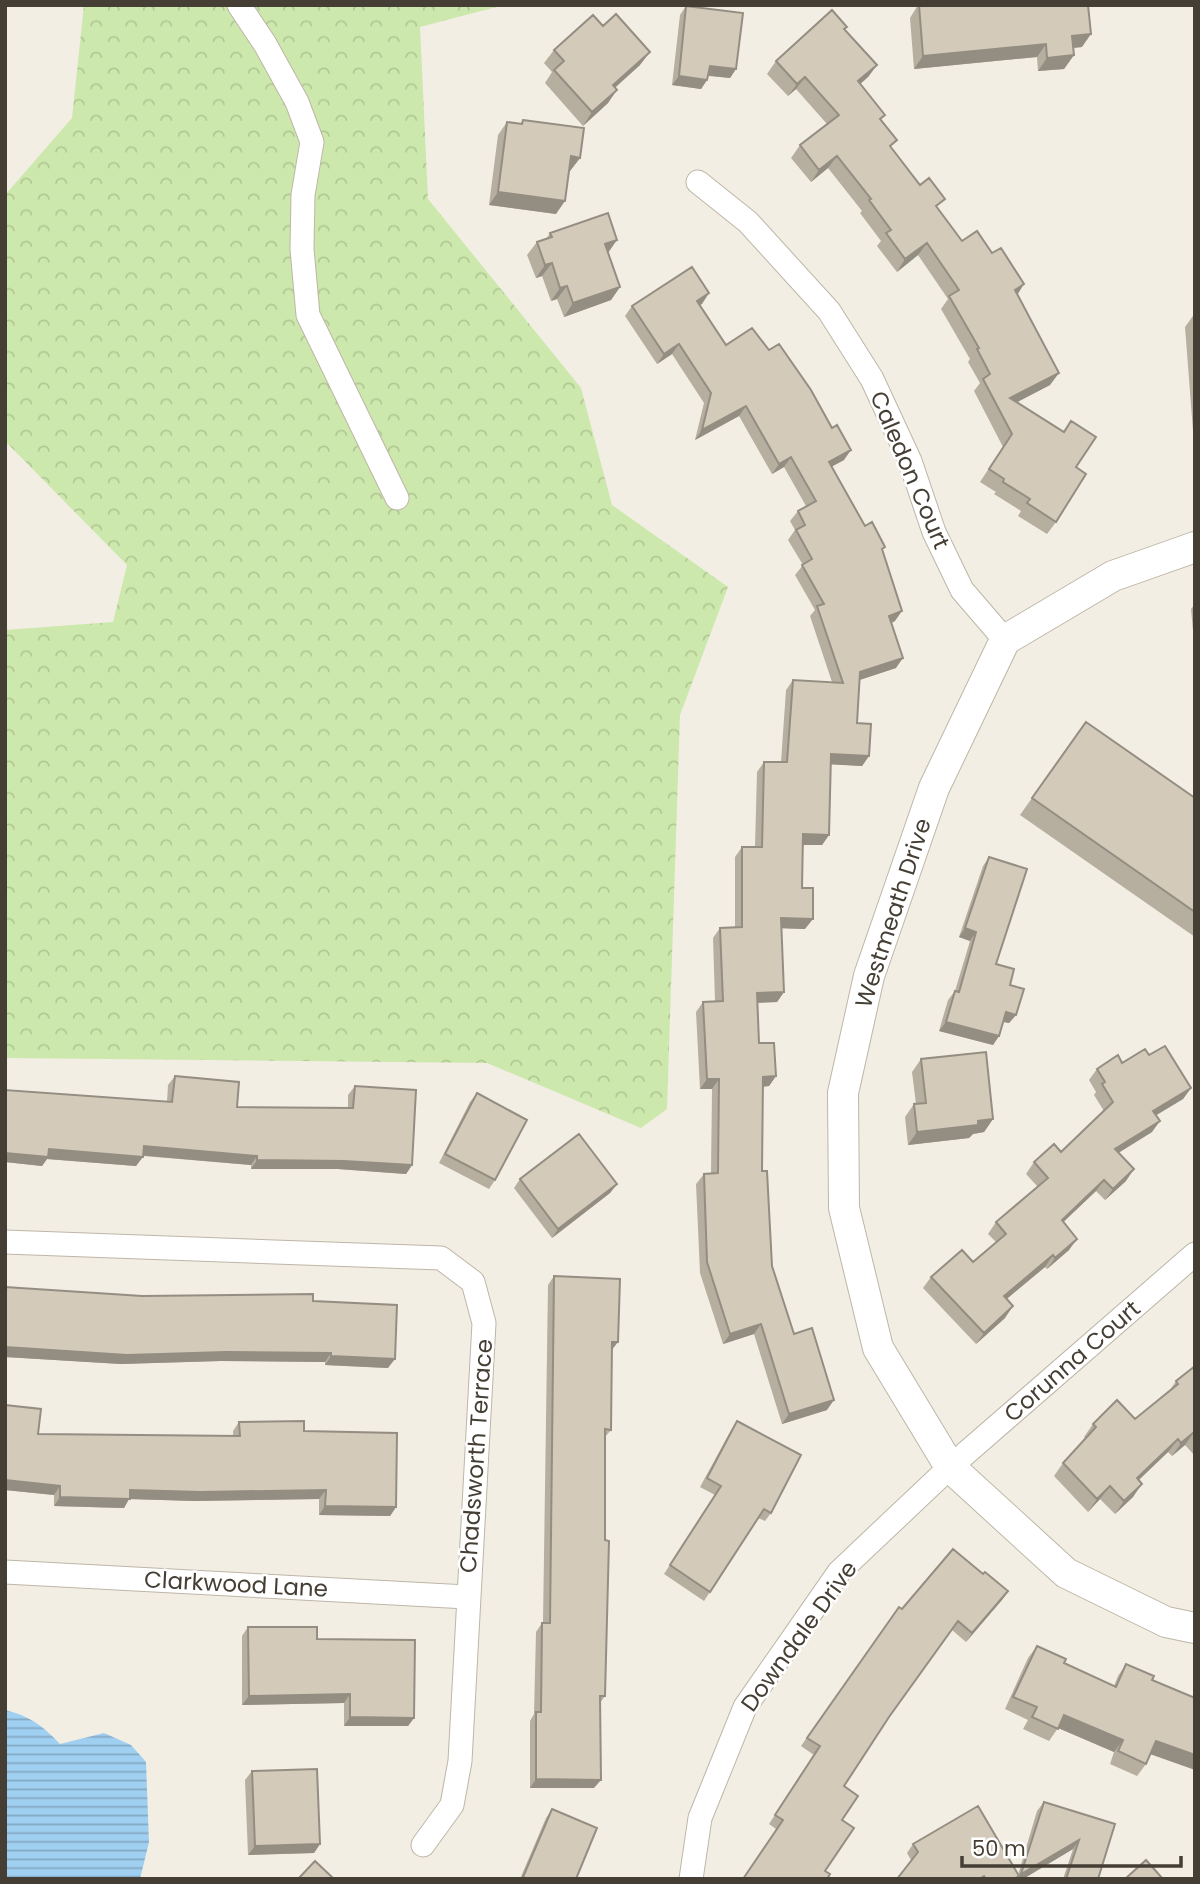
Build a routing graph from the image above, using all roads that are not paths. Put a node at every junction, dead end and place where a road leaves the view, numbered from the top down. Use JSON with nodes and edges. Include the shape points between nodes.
{"nodes":[{"id":1,"x":239,"y":5,"type":"edge"},
{"id":2,"x":698,"y":182,"type":"dead end"},
{"id":3,"x":397,"y":498,"type":"dead end"},
{"id":4,"x":1195,"y":547,"type":"edge"},
{"id":5,"x":1005,"y":640,"type":"junction"},
{"id":6,"x":5,"y":1242,"type":"edge"},
{"id":7,"x":1195,"y":1254,"type":"edge"},
{"id":8,"x":950,"y":1467,"type":"junction"},
{"id":9,"x":5,"y":1572,"type":"edge"},
{"id":10,"x":467,"y":1597,"type":"junction"},
{"id":11,"x":1195,"y":1628,"type":"edge"},
{"id":12,"x":423,"y":1845,"type":"dead end"},
{"id":13,"x":691,"y":1879,"type":"edge"}],
"edges":[{"from":1,"to":3,"type":"street","via":[[297,102],[312,142],[302,222],[309,315]]},
{"from":2,"to":5,"type":"street","name":"Caledon Court","via":[[748,222],[829,311],[872,379],[962,590]]},
{"from":4,"to":5,"type":"street","via":[[1113,576]]},
{"from":5,"to":8,"type":"street","name":"Westmeath Drive","via":[[934,788],[869,976],[843,1093],[844,1208],[878,1348]]},
{"from":6,"to":10,"type":"street","name":"Chadsworth Terrace","via":[[441,1258],[473,1282],[484,1323]]},
{"from":7,"to":8,"type":"street","name":"Corunna Court"},
{"from":8,"to":11,"type":"street","name":"Westmeath Drive","via":[[1066,1573],[1166,1622]]},
{"from":8,"to":13,"type":"street","name":"Downdale Drive","via":[[839,1572],[744,1707],[700,1818]]},
{"from":9,"to":10,"type":"street","name":"Clarkwood Lane"},
{"from":10,"to":12,"type":"street","name":"Chadsworth Terrace","via":[[460,1761],[452,1805]]}]}
